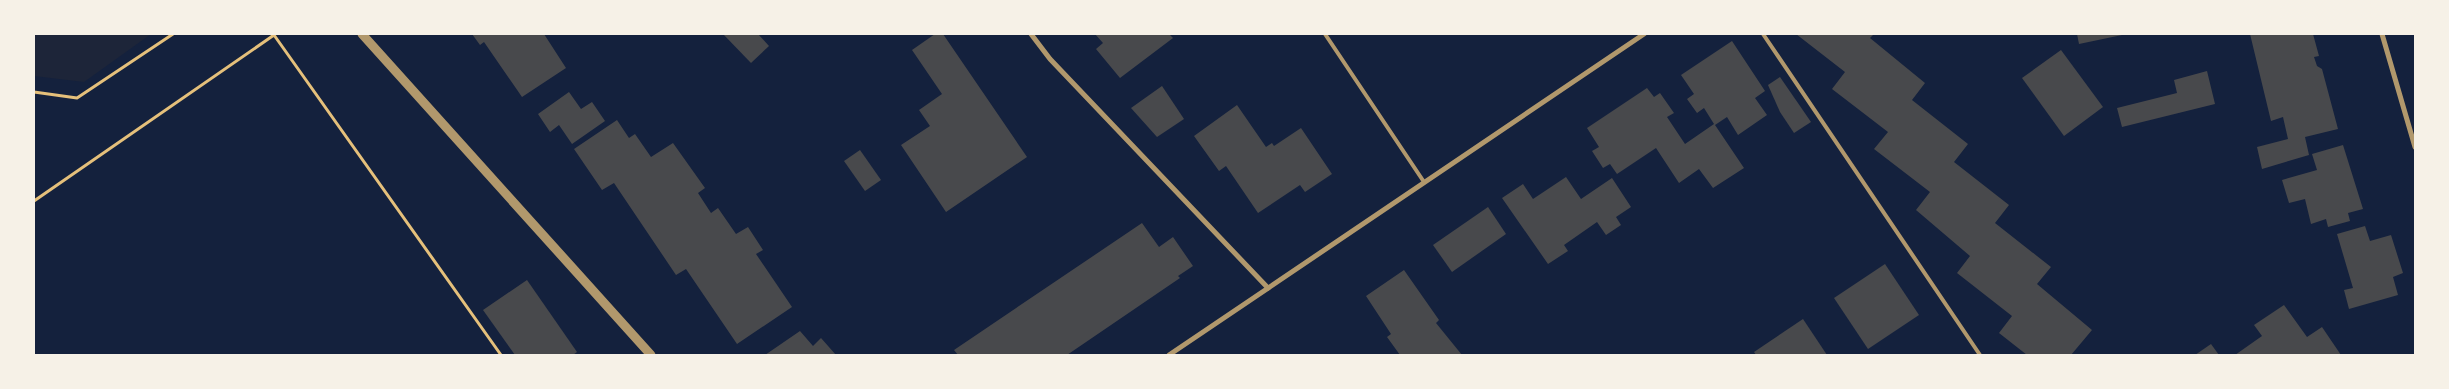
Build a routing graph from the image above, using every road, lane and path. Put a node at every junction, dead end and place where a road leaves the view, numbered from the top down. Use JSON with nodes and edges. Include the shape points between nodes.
{"nodes":[{"id":1,"x":173,"y":34,"type":"edge"},
{"id":2,"x":362,"y":34,"type":"edge"},
{"id":3,"x":1031,"y":34,"type":"edge"},
{"id":4,"x":1325,"y":34,"type":"edge"},
{"id":5,"x":1644,"y":34,"type":"edge"},
{"id":6,"x":1763,"y":34,"type":"edge"},
{"id":7,"x":2382,"y":34,"type":"edge"},
{"id":8,"x":34,"y":92,"type":"edge"},
{"id":9,"x":2415,"y":147,"type":"edge"},
{"id":10,"x":1424,"y":182,"type":"junction"},
{"id":11,"x":34,"y":201,"type":"edge"},
{"id":12,"x":1268,"y":288,"type":"junction"},
{"id":13,"x":501,"y":355,"type":"edge"},
{"id":14,"x":651,"y":355,"type":"edge"},
{"id":15,"x":1171,"y":355,"type":"edge"},
{"id":16,"x":1980,"y":355,"type":"edge"}],
"edges":[{"from":1,"to":8,"type":"path","via":[[77,98]]},
{"from":2,"to":14,"type":"street"},
{"from":3,"to":12,"type":"street","via":[[1050,59]]},
{"from":4,"to":10,"type":"lane"},
{"from":5,"to":10,"type":"street"},
{"from":6,"to":16,"type":"lane"},
{"from":7,"to":9,"type":"street"},
{"from":10,"to":12,"type":"street"},
{"from":11,"to":13,"type":"path","via":[[274,35]]},
{"from":12,"to":15,"type":"street"}]}
